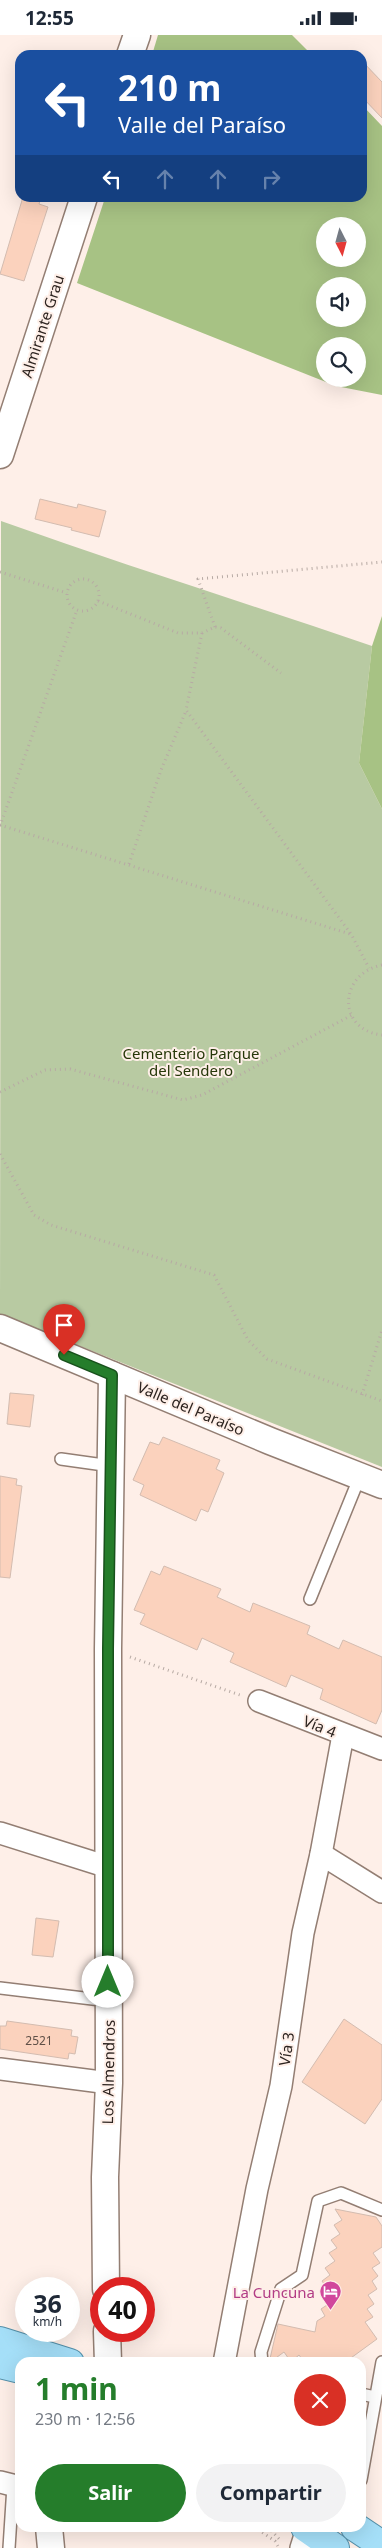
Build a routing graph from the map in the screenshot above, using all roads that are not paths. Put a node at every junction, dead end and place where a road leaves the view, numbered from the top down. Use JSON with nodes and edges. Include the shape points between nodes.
{"nodes":[{"id":1,"x":137,"y":35,"type":"edge"},
{"id":2,"x":132,"y":50,"type":"edge"},
{"id":3,"x":82,"y":202,"type":"edge"},
{"id":4,"x":0,"y":455,"type":"edge"},
{"id":5,"x":0,"y":1328,"type":"edge"},
{"id":6,"x":112,"y":1375,"type":"junction"},
{"id":7,"x":61,"y":1459,"type":"dead end"},
{"id":8,"x":111,"y":1466,"type":"junction"},
{"id":9,"x":371,"y":1480,"type":"edge"},
{"id":10,"x":310,"y":1599,"type":"dead end"},
{"id":11,"x":259,"y":1701,"type":"road end"},
{"id":12,"x":343,"y":1735,"type":"junction"},
{"id":13,"x":382,"y":1749,"type":"edge"},
{"id":14,"x":0,"y":1833,"type":"edge"},
{"id":15,"x":321,"y":1854,"type":"junction"},
{"id":16,"x":108,"y":1867,"type":"junction"},
{"id":17,"x":382,"y":1892,"type":"edge"},
{"id":18,"x":0,"y":1988,"type":"edge"},
{"id":19,"x":108,"y":2001,"type":"junction"},
{"id":20,"x":0,"y":2069,"type":"edge"},
{"id":21,"x":109,"y":2083,"type":"junction"},
{"id":22,"x":382,"y":2210,"type":"edge"},
{"id":23,"x":106,"y":2277,"type":"edge"},
{"id":24,"x":0,"y":2341,"type":"edge"},
{"id":25,"x":107,"y":2342,"type":"edge"},
{"id":26,"x":51,"y":2357,"type":"edge"},
{"id":27,"x":108,"y":2357,"type":"edge"},
{"id":28,"x":225,"y":2357,"type":"edge"},
{"id":29,"x":262,"y":2357,"type":"edge"},
{"id":30,"x":382,"y":2362,"type":"edge"},
{"id":31,"x":0,"y":2364,"type":"edge"},
{"id":32,"x":15,"y":2368,"type":"edge"},
{"id":33,"x":366,"y":2396,"type":"edge"},
{"id":34,"x":376,"y":2397,"type":"junction"},
{"id":35,"x":366,"y":2452,"type":"edge"},
{"id":36,"x":11,"y":2485,"type":"edge"},
{"id":37,"x":49,"y":2532,"type":"edge"},
{"id":38,"x":356,"y":2532,"type":"edge"},
{"id":39,"x":306,"y":2533,"type":"edge"},
{"id":40,"x":370,"y":2537,"type":"edge"},
{"id":41,"x":9,"y":2548,"type":"edge"},
{"id":42,"x":51,"y":2548,"type":"edge"},
{"id":43,"x":336,"y":2548,"type":"edge"}],
"edges":[{"from":1,"to":2,"type":"street"},
{"from":3,"to":4,"type":"street","name":"Almirante Grau"},
{"from":5,"to":6,"type":"street","name":"Valle del Paraíso"},
{"from":6,"to":8,"type":"street","name":"Los Almendros"},
{"from":6,"to":9,"type":"street","name":"Valle del Paraíso"},
{"from":7,"to":8,"type":"lane"},
{"from":8,"to":16,"type":"street","name":"Los Almendros"},
{"from":9,"to":10,"type":"lane"},
{"from":11,"to":12,"type":"street","name":"Vía 4"},
{"from":12,"to":13,"type":"street","name":"Vía 4"},
{"from":12,"to":15,"type":"street","name":"Vía 3"},
{"from":14,"to":16,"type":"street"},
{"from":15,"to":17,"type":"street"},
{"from":15,"to":28,"type":"street","name":"Vía 3","via":[[302,1933],[281,2087],[257,2189]]},
{"from":16,"to":19,"type":"street","name":"Los Almendros"},
{"from":18,"to":19,"type":"lane"},
{"from":19,"to":21,"type":"street","name":"Los Almendros"},
{"from":20,"to":21,"type":"street"},
{"from":21,"to":23,"type":"street","name":"Los Almendros"},
{"from":22,"to":29,"type":"lane","via":[[341,2193],[318,2201],[302,2275],[281,2289]]},
{"from":24,"to":26,"type":"main road"},
{"from":25,"to":27,"type":"street"},
{"from":30,"to":34,"type":"lane"},
{"from":31,"to":32,"type":"main road"},
{"from":33,"to":34,"type":"lane"},
{"from":34,"to":35,"type":"lane"},
{"from":36,"to":41,"type":"lane"},
{"from":37,"to":42,"type":"street"},
{"from":38,"to":40,"type":"street"},
{"from":39,"to":43,"type":"main road"}]}
